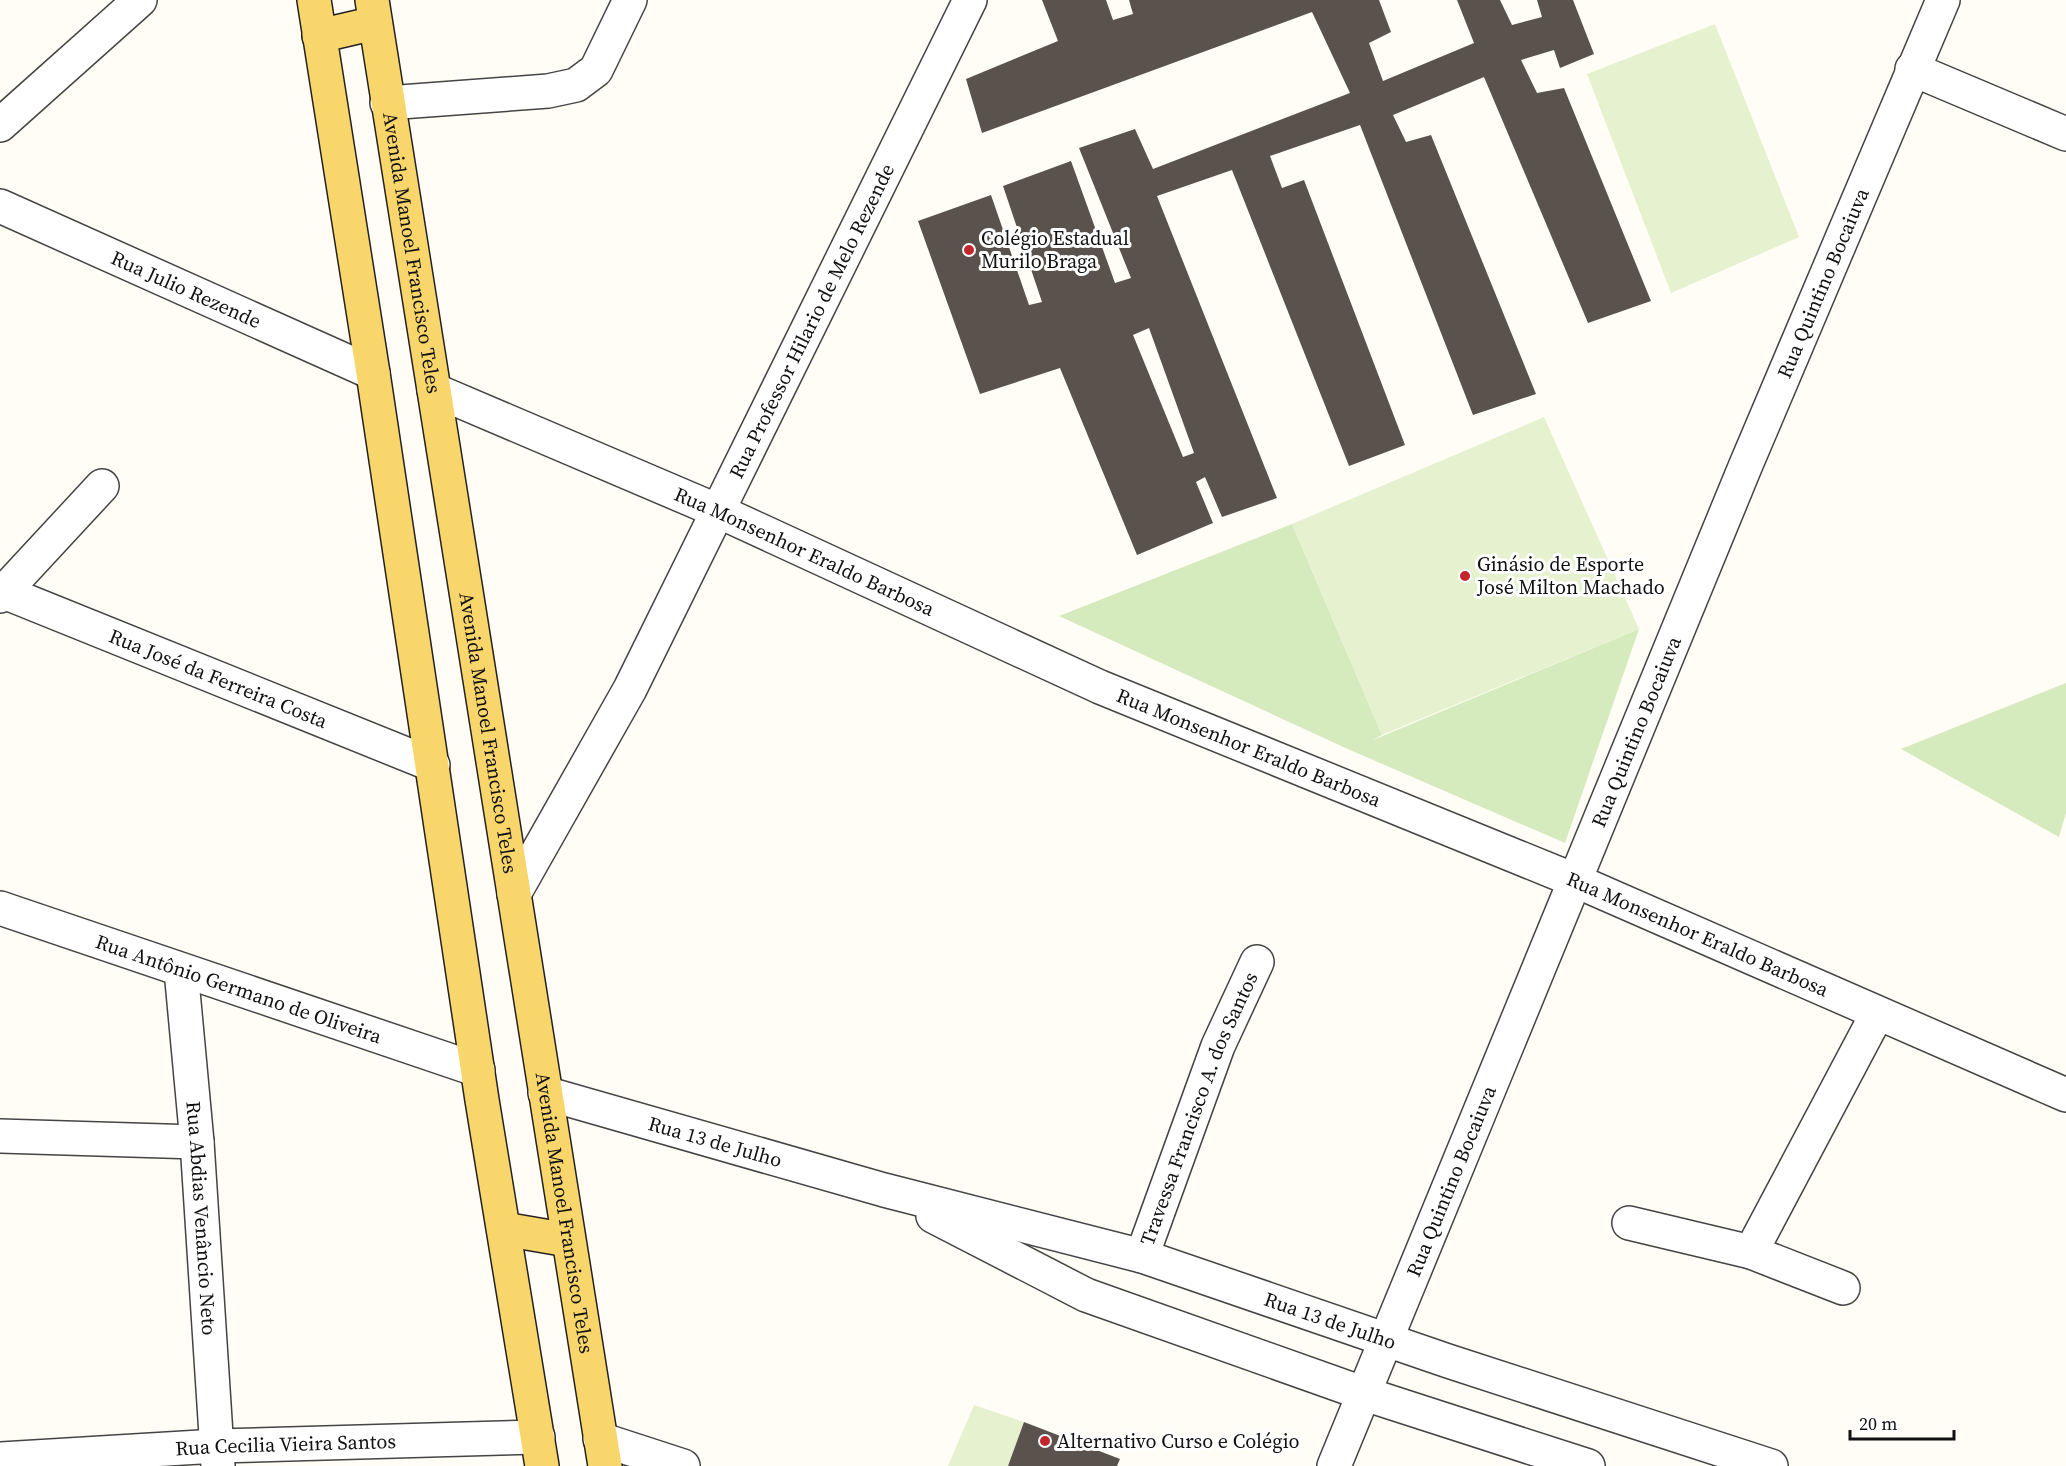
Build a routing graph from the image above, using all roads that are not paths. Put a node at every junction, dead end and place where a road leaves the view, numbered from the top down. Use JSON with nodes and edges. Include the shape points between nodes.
{"nodes":[{"id":1,"x":140,"y":0,"type":"edge"},
{"id":2,"x":314,"y":0,"type":"edge"},
{"id":3,"x":630,"y":0,"type":"edge"},
{"id":4,"x":970,"y":0,"type":"edge"},
{"id":5,"x":1942,"y":0,"type":"edge"},
{"id":6,"x":373,"y":12,"type":"edge"},
{"id":7,"x":319,"y":36,"type":"junction"},
{"id":8,"x":1912,"y":69,"type":"junction"},
{"id":9,"x":387,"y":103,"type":"junction"},
{"id":10,"x":0,"y":125,"type":"edge"},
{"id":11,"x":2066,"y":134,"type":"edge"},
{"id":12,"x":0,"y":206,"type":"edge"},
{"id":13,"x":374,"y":374,"type":"junction"},
{"id":14,"x":434,"y":390,"type":"junction"},
{"id":15,"x":102,"y":486,"type":"dead end"},
{"id":16,"x":718,"y":511,"type":"junction"},
{"id":17,"x":2,"y":594,"type":"edge"},
{"id":18,"x":433,"y":765,"type":"junction"},
{"id":19,"x":1574,"y":880,"type":"junction"},
{"id":20,"x":514,"y":894,"type":"junction"},
{"id":21,"x":0,"y":908,"type":"edge"},
{"id":22,"x":1257,"y":962,"type":"dead end"},
{"id":23,"x":181,"y":970,"type":"junction"},
{"id":24,"x":1877,"y":1014,"type":"junction"},
{"id":25,"x":478,"y":1070,"type":"junction"},
{"id":26,"x":546,"y":1094,"type":"junction"},
{"id":27,"x":2066,"y":1095,"type":"edge"},
{"id":28,"x":0,"y":1136,"type":"edge"},
{"id":29,"x":197,"y":1142,"type":"junction"},
{"id":30,"x":884,"y":1190,"type":"junction"},
{"id":31,"x":1629,"y":1223,"type":"dead end"},
{"id":32,"x":504,"y":1229,"type":"junction"},
{"id":33,"x":568,"y":1240,"type":"junction"},
{"id":34,"x":1751,"y":1252,"type":"junction"},
{"id":35,"x":1142,"y":1256,"type":"junction"},
{"id":36,"x":1843,"y":1288,"type":"dead end"},
{"id":37,"x":1388,"y":1339,"type":"junction"},
{"id":38,"x":1365,"y":1394,"type":"junction"},
{"id":39,"x":540,"y":1451,"type":"edge"},
{"id":40,"x":602,"y":1452,"type":"edge"},
{"id":41,"x":218,"y":1456,"type":"edge"},
{"id":42,"x":0,"y":1459,"type":"edge"},
{"id":43,"x":683,"y":1466,"type":"edge"},
{"id":44,"x":1334,"y":1466,"type":"edge"},
{"id":45,"x":1588,"y":1466,"type":"edge"},
{"id":46,"x":1771,"y":1466,"type":"edge"}],
"edges":[{"from":1,"to":10,"type":"street"},
{"from":2,"to":7,"type":"main road"},
{"from":3,"to":9,"type":"street","via":[[596,70],[576,85],[548,91]]},
{"from":4,"to":16,"type":"street","name":"Rua Professor Hilario de Melo Rezende"},
{"from":5,"to":8,"type":"street","name":"Rua Quintino Bocaiuva"},
{"from":6,"to":7,"type":"main road"},
{"from":6,"to":9,"type":"main road","name":"Avenida Manoel Francisco Teles"},
{"from":7,"to":13,"type":"main road"},
{"from":8,"to":11,"type":"street"},
{"from":8,"to":19,"type":"street","name":"Rua Quintino Bocaiuva"},
{"from":9,"to":14,"type":"main road","name":"Avenida Manoel Francisco Teles"},
{"from":12,"to":13,"type":"street","name":"Rua Julio Rezende"},
{"from":13,"to":18,"type":"main road"},
{"from":14,"to":16,"type":"street","name":"Rua Monsenhor Eraldo Barbosa"},
{"from":14,"to":20,"type":"main road","name":"Avenida Manoel Francisco Teles"},
{"from":15,"to":17,"type":"street","name":"Rua José da Ferreira Costa"},
{"from":16,"to":19,"type":"street","name":"Rua Monsenhor Eraldo Barbosa","via":[[1100,687]]},
{"from":16,"to":20,"type":"street","name":"Rua Professor Hilario de Melo Rezende","via":[[630,688]]},
{"from":17,"to":18,"type":"street","name":"Rua José da Ferreira Costa"},
{"from":18,"to":25,"type":"main road"},
{"from":19,"to":24,"type":"street","name":"Rua Monsenhor Eraldo Barbosa"},
{"from":19,"to":37,"type":"street","name":"Rua Quintino Bocaiuva"},
{"from":20,"to":26,"type":"main road","name":"Avenida Manoel Francisco Teles"},
{"from":21,"to":23,"type":"street","name":"Rua Antônio Germano de Oliveira"},
{"from":22,"to":35,"type":"street","name":"Travessa Francisco A. dos Santos","via":[[1218,1046]]},
{"from":23,"to":25,"type":"street","name":"Rua Antônio Germano de Oliveira"},
{"from":23,"to":29,"type":"street","name":"Rua Abdias Venâncio Neto"},
{"from":24,"to":27,"type":"street","name":"Rua Monsenhor Eraldo Barbosa"},
{"from":24,"to":34,"type":"street"},
{"from":25,"to":32,"type":"main road"},
{"from":26,"to":30,"type":"street","name":"Rua 13 de Julho"},
{"from":26,"to":33,"type":"main road","name":"Avenida Manoel Francisco Teles"},
{"from":28,"to":29,"type":"street"},
{"from":29,"to":41,"type":"street","name":"Rua Abdias Venâncio Neto"},
{"from":30,"to":35,"type":"street","name":"Rua 13 de Julho"},
{"from":30,"to":38,"type":"street","name":"Rua 13 de Julho","via":[[1086,1295]]},
{"from":31,"to":34,"type":"street"},
{"from":32,"to":33,"type":"main road"},
{"from":32,"to":39,"type":"main road"},
{"from":33,"to":40,"type":"main road","name":"Avenida Manoel Francisco Teles"},
{"from":34,"to":36,"type":"street"},
{"from":35,"to":37,"type":"street","name":"Rua 13 de Julho"},
{"from":37,"to":38,"type":"street","name":"Rua Quintino Bocaiuva"},
{"from":37,"to":46,"type":"street","name":"Rua 13 de Julho"},
{"from":38,"to":44,"type":"street","name":"Rua Quintino Bocaiuva"},
{"from":38,"to":45,"type":"street","name":"Rua 13 de Julho"},
{"from":39,"to":41,"type":"street","name":"Rua Cecilia Vieira Santos"},
{"from":40,"to":43,"type":"street"},
{"from":41,"to":42,"type":"street","name":"Rua Cecilia Vieira Santos"}]}
